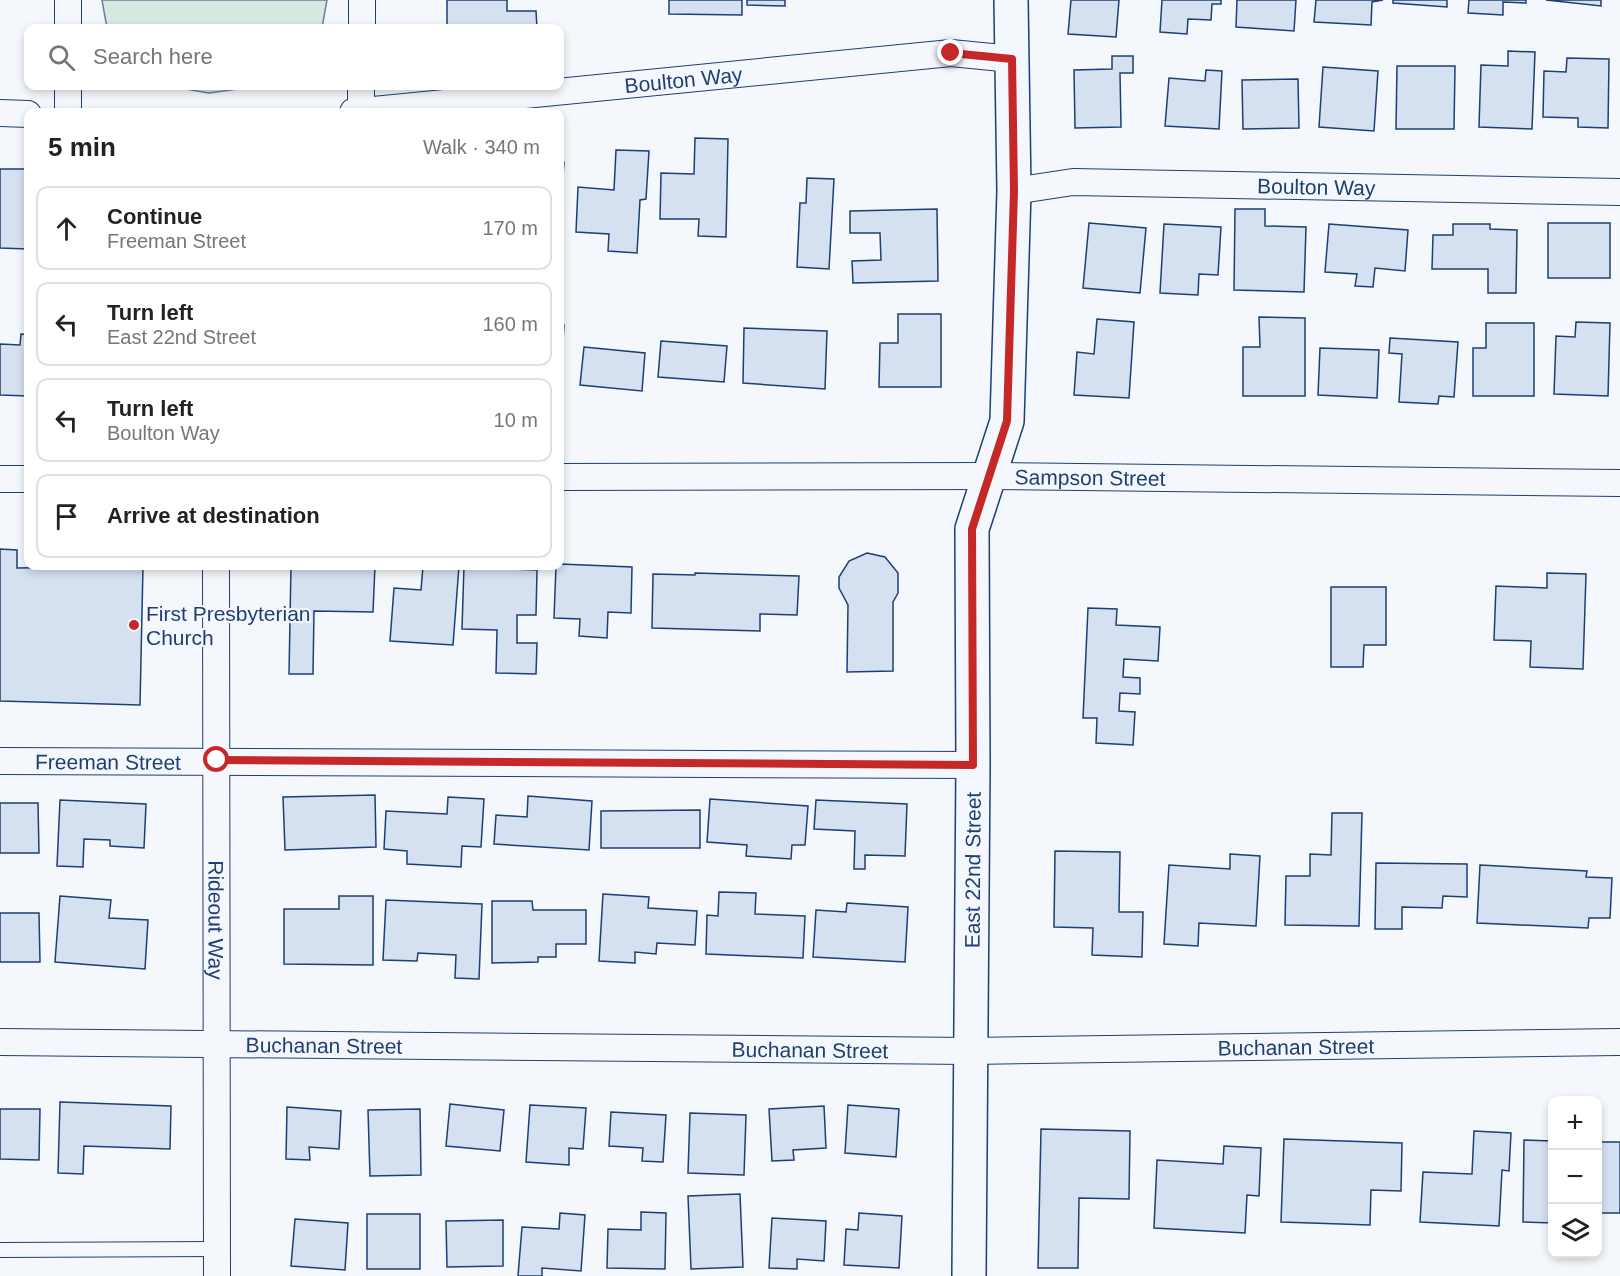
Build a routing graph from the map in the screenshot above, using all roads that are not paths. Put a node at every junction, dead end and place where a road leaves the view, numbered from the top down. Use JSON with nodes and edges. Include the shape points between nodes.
{"nodes":[{"id":1,"x":68,"y":0,"type":"edge"},
{"id":2,"x":362,"y":0,"type":"edge"},
{"id":3,"x":1011,"y":0,"type":"edge"},
{"id":4,"x":68,"y":24,"type":"edge"},
{"id":5,"x":362,"y":24,"type":"edge"},
{"id":6,"x":1012,"y":59,"type":"junction"},
{"id":7,"x":68,"y":90,"type":"edge"},
{"id":8,"x":361,"y":90,"type":"edge"},
{"id":9,"x":68,"y":108,"type":"edge"},
{"id":10,"x":361,"y":108,"type":"edge"},
{"id":11,"x":401,"y":108,"type":"edge"},
{"id":12,"x":0,"y":113,"type":"edge"},
{"id":13,"x":24,"y":114,"type":"edge"},
{"id":14,"x":1014,"y":191,"type":"junction"},
{"id":15,"x":1620,"y":192,"type":"edge"},
{"id":16,"x":990,"y":476,"type":"junction"},
{"id":17,"x":564,"y":477,"type":"edge"},
{"id":18,"x":0,"y":479,"type":"edge"},
{"id":19,"x":24,"y":479,"type":"edge"},
{"id":20,"x":1620,"y":483,"type":"edge"},
{"id":21,"x":216,"y":570,"type":"edge"},
{"id":22,"x":217,"y":760,"type":"junction"},
{"id":23,"x":0,"y":761,"type":"edge"},
{"id":24,"x":973,"y":765,"type":"junction"},
{"id":25,"x":0,"y":1042,"type":"edge"},
{"id":26,"x":216,"y":1042,"type":"junction"},
{"id":27,"x":1620,"y":1042,"type":"edge"},
{"id":28,"x":969,"y":1051,"type":"junction"},
{"id":29,"x":217,"y":1249,"type":"junction"},
{"id":30,"x":0,"y":1250,"type":"edge"},
{"id":31,"x":217,"y":1276,"type":"edge"},
{"id":32,"x":969,"y":1276,"type":"edge"}],
"edges":[{"from":1,"to":4,"type":"street"},
{"from":2,"to":5,"type":"street"},
{"from":3,"to":6,"type":"street","name":"East 22nd Street"},
{"from":6,"to":11,"type":"street","name":"Boulton Way","via":[[951,53]]},
{"from":6,"to":14,"type":"street","name":"East 22nd Street"},
{"from":7,"to":9,"type":"street"},
{"from":8,"to":10,"type":"street"},
{"from":12,"to":13,"type":"street"},
{"from":14,"to":15,"type":"street","name":"Boulton Way","via":[[1073,182]]},
{"from":14,"to":16,"type":"street","name":"East 22nd Street","via":[[1007,421]]},
{"from":16,"to":17,"type":"street","name":"Sampson Street"},
{"from":16,"to":20,"type":"street","name":"Sampson Street"},
{"from":16,"to":24,"type":"street","name":"East 22nd Street","via":[[972,529]]},
{"from":18,"to":19,"type":"street"},
{"from":21,"to":22,"type":"street","name":"Rideout Way"},
{"from":22,"to":23,"type":"street","name":"Freeman Street"},
{"from":22,"to":24,"type":"street","name":"Freeman Street"},
{"from":22,"to":26,"type":"street","name":"Rideout Way"},
{"from":24,"to":28,"type":"street","name":"East 22nd Street"},
{"from":25,"to":26,"type":"street","name":"Buchanan Street"},
{"from":26,"to":28,"type":"street","name":"Buchanan Street"},
{"from":26,"to":29,"type":"street","name":"Rideout Way"},
{"from":27,"to":28,"type":"street","name":"Buchanan Street"},
{"from":28,"to":32,"type":"street","name":"East 22nd Street"},
{"from":29,"to":30,"type":"lane"},
{"from":29,"to":31,"type":"street","name":"Rideout Way"}]}
